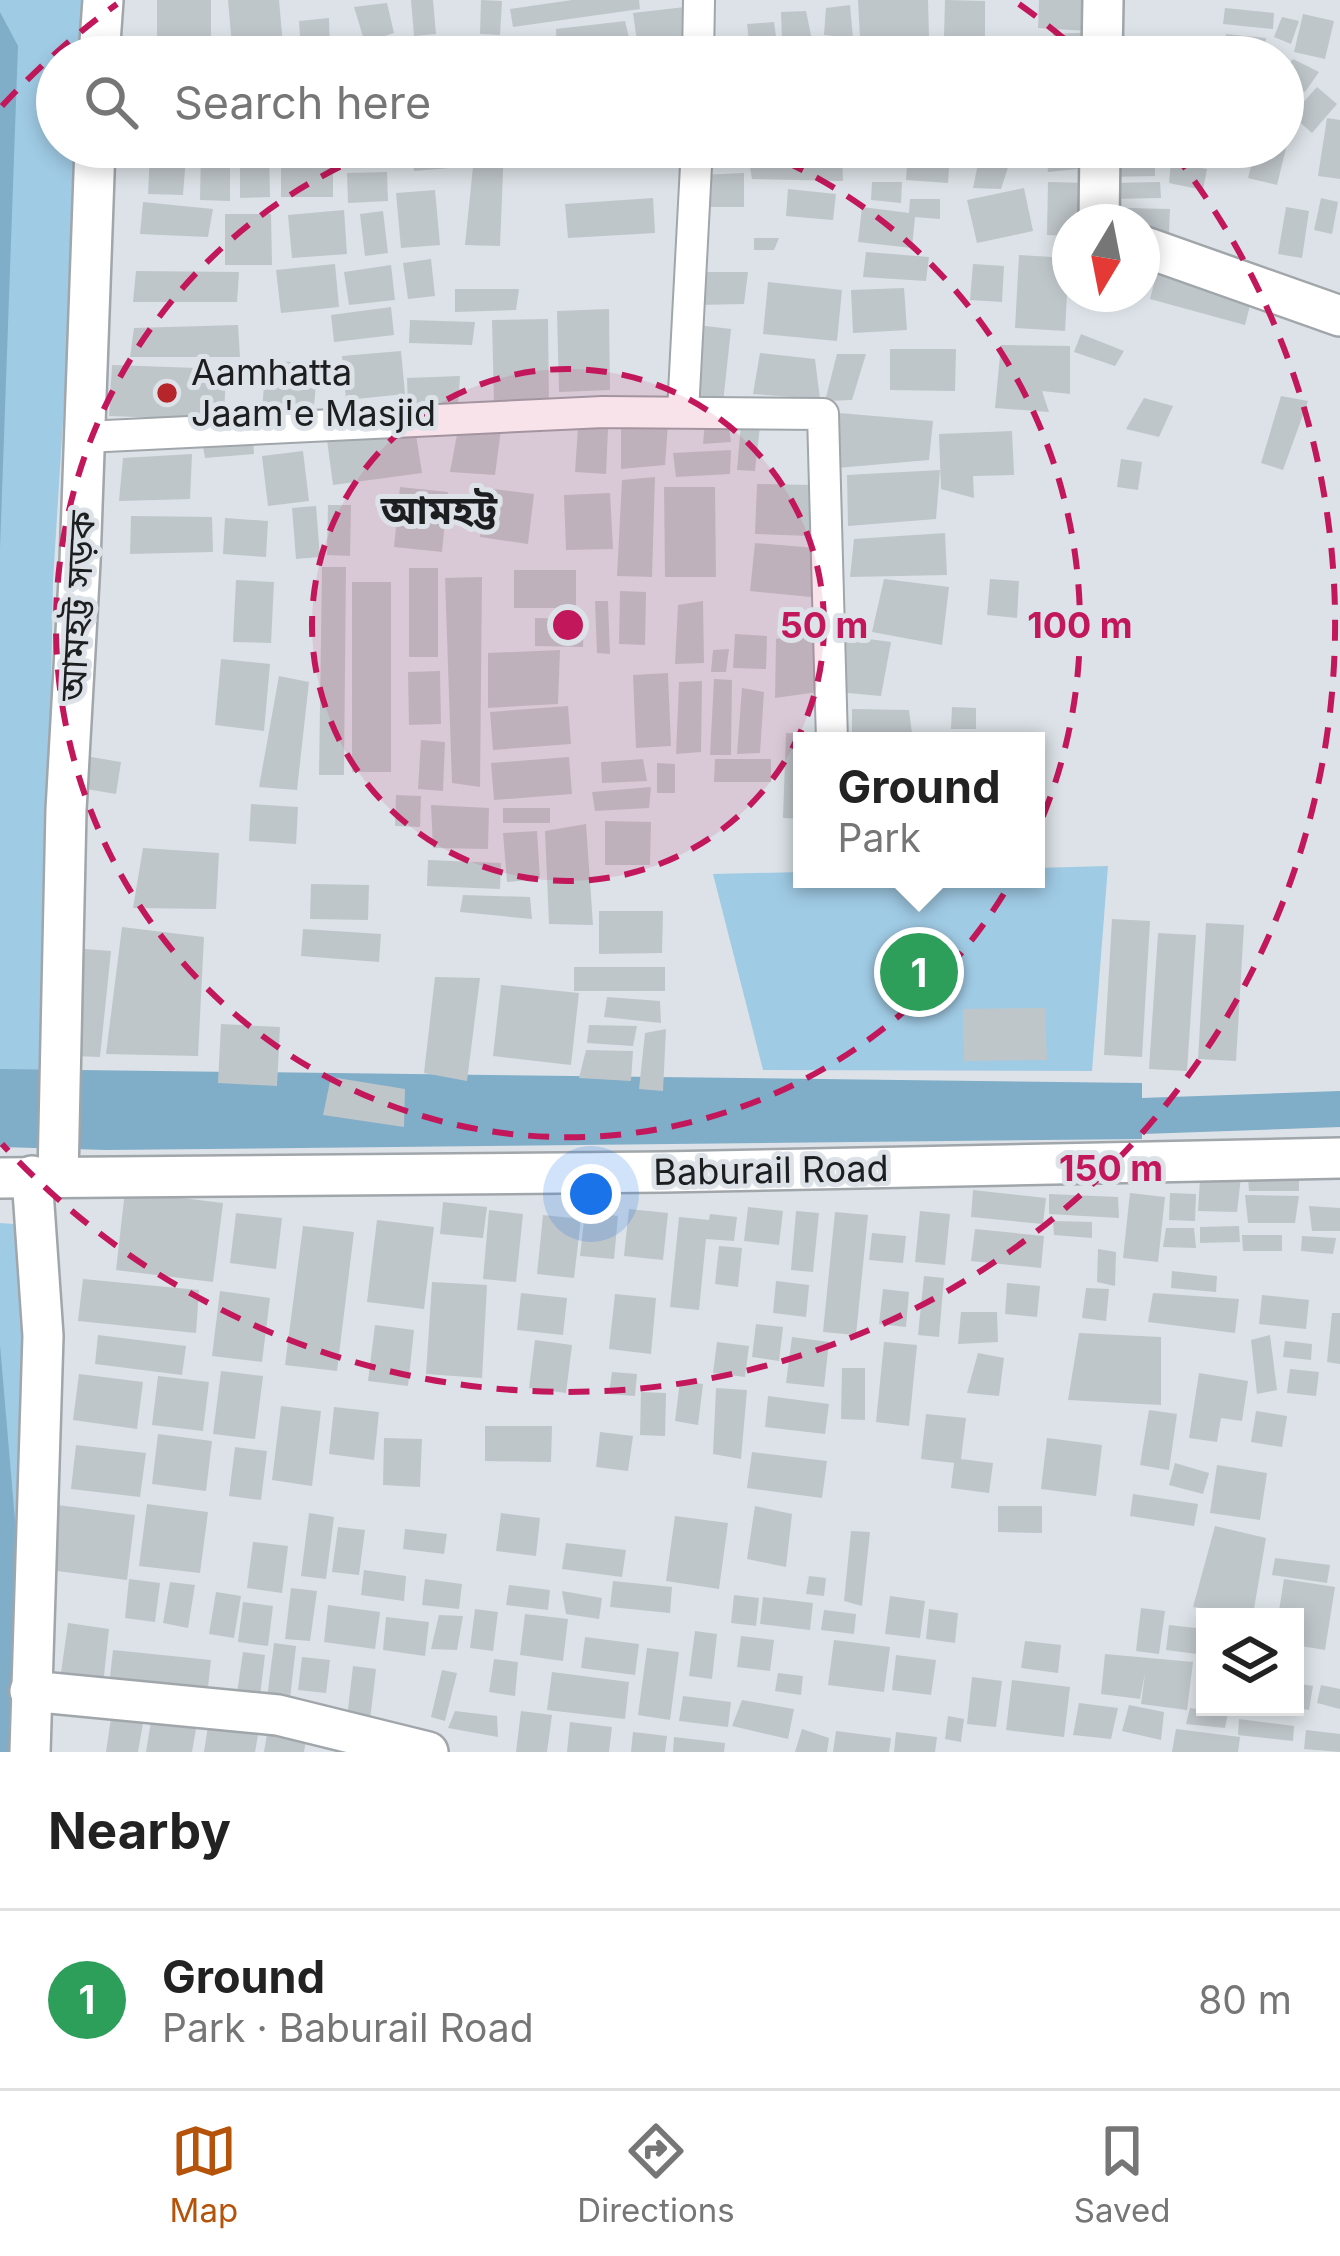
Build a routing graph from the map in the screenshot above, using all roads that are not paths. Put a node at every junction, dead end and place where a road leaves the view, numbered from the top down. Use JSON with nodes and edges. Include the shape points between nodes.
{"nodes":[{"id":1,"x":103,"y":0,"type":"edge"},
{"id":2,"x":699,"y":0,"type":"edge"},
{"id":3,"x":1102,"y":0,"type":"edge"},
{"id":4,"x":100,"y":36,"type":"edge"},
{"id":5,"x":698,"y":36,"type":"edge"},
{"id":6,"x":1102,"y":36,"type":"edge"},
{"id":7,"x":93,"y":168,"type":"edge"},
{"id":8,"x":696,"y":168,"type":"edge"},
{"id":9,"x":1100,"y":168,"type":"edge"},
{"id":10,"x":1099,"y":204,"type":"edge"},
{"id":11,"x":1160,"y":252,"type":"edge"},
{"id":12,"x":1340,"y":316,"type":"edge"},
{"id":13,"x":682,"y":412,"type":"junction"},
{"id":14,"x":85,"y":436,"type":"junction"},
{"id":15,"x":832,"y":732,"type":"edge"},
{"id":16,"x":1340,"y":1158,"type":"edge"},
{"id":17,"x":37,"y":1172,"type":"edge"},
{"id":18,"x":30,"y":1691,"type":"junction"},
{"id":19,"x":30,"y":1752,"type":"edge"},
{"id":20,"x":428,"y":1752,"type":"edge"}],
"edges":[{"from":1,"to":4,"type":"street"},
{"from":2,"to":5,"type":"street"},
{"from":3,"to":6,"type":"street"},
{"from":7,"to":14,"type":"street","name":"আমহট্ট সড়ক"},
{"from":8,"to":13,"type":"street"},
{"from":9,"to":10,"type":"street"},
{"from":11,"to":12,"type":"street"},
{"from":13,"to":14,"type":"street"},
{"from":13,"to":15,"type":"street","via":[[823,414]]},
{"from":14,"to":17,"type":"street","name":"আমহট্ট সড়ক","via":[[66,810],[64,1065]]},
{"from":16,"to":17,"type":"street","name":"Baburail Road","via":[[663,1172]]},
{"from":17,"to":18,"type":"street","name":"আমহট্ট সড়ক","via":[[43,1336]]},
{"from":18,"to":19,"type":"street","name":"আমহট্ট সড়ক"},
{"from":18,"to":20,"type":"street","via":[[278,1715]]}]}
